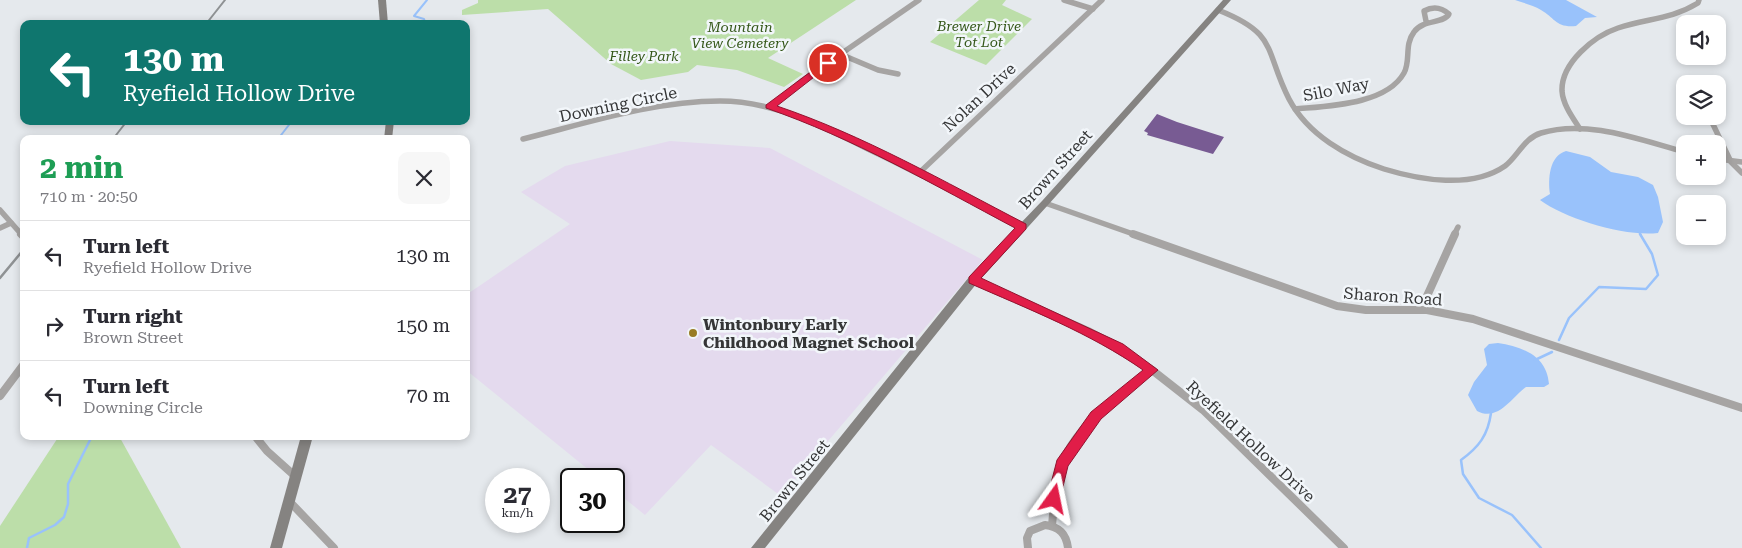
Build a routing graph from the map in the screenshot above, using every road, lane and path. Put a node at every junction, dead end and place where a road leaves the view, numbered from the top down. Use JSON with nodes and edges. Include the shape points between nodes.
{"nodes":[{"id":1,"x":382,"y":0,"type":"edge"},
{"id":2,"x":919,"y":0,"type":"edge"},
{"id":3,"x":1064,"y":0,"type":"edge"},
{"id":4,"x":1102,"y":0,"type":"edge"},
{"id":5,"x":1227,"y":0,"type":"edge"},
{"id":6,"x":1699,"y":0,"type":"edge"},
{"id":7,"x":1093,"y":9,"type":"junction"},
{"id":8,"x":1218,"y":10,"type":"junction"},
{"id":9,"x":384,"y":20,"type":"edge"},
{"id":10,"x":1426,"y":21,"type":"dead end"},
{"id":11,"x":840,"y":54,"type":"junction"},
{"id":12,"x":898,"y":74,"type":"dead end"},
{"id":13,"x":770,"y":106,"type":"junction"},
{"id":14,"x":1295,"y":109,"type":"junction"},
{"id":15,"x":1713,"y":125,"type":"edge"},
{"id":16,"x":1580,"y":129,"type":"junction"},
{"id":17,"x":523,"y":139,"type":"dead end"},
{"id":18,"x":1676,"y":150,"type":"edge"},
{"id":19,"x":1726,"y":161,"type":"edge"},
{"id":20,"x":1730,"y":162,"type":"junction"},
{"id":21,"x":1742,"y":162,"type":"edge"},
{"id":22,"x":918,"y":173,"type":"junction"},
{"id":23,"x":1742,"y":173,"type":"edge"},
{"id":24,"x":1045,"y":203,"type":"junction"},
{"id":25,"x":0,"y":210,"type":"edge"},
{"id":26,"x":11,"y":223,"type":"junction"},
{"id":27,"x":1022,"y":227,"type":"junction"},
{"id":28,"x":1458,"y":227,"type":"dead end"},
{"id":29,"x":0,"y":228,"type":"edge"},
{"id":30,"x":20,"y":233,"type":"edge"},
{"id":31,"x":973,"y":280,"type":"junction"},
{"id":32,"x":1426,"y":310,"type":"junction"},
{"id":33,"x":20,"y":369,"type":"edge"},
{"id":34,"x":1152,"y":370,"type":"junction"},
{"id":35,"x":0,"y":396,"type":"edge"},
{"id":36,"x":1742,"y":408,"type":"edge"},
{"id":37,"x":258,"y":440,"type":"edge"},
{"id":38,"x":306,"y":440,"type":"edge"},
{"id":39,"x":296,"y":477,"type":"junction"},
{"id":40,"x":290,"y":502,"type":"junction"},
{"id":41,"x":1052,"y":525,"type":"junction"},
{"id":42,"x":276,"y":548,"type":"edge"},
{"id":43,"x":334,"y":548,"type":"edge"},
{"id":44,"x":757,"y":548,"type":"edge"},
{"id":45,"x":1028,"y":548,"type":"edge"},
{"id":46,"x":1068,"y":548,"type":"edge"},
{"id":47,"x":1344,"y":548,"type":"edge"}],
"edges":[{"from":1,"to":9,"type":"street"},
{"from":2,"to":11,"type":"street"},
{"from":3,"to":7,"type":"street"},
{"from":4,"to":7,"type":"street","name":"Nolan Drive"},
{"from":5,"to":8,"type":"street","name":"Brown Street"},
{"from":6,"to":16,"type":"street","via":[[1678,16],[1607,32],[1584,50],[1567,70],[1562,87],[1566,106]]},
{"from":7,"to":22,"type":"street","name":"Nolan Drive"},
{"from":8,"to":14,"type":"street","via":[[1246,23],[1260,34]]},
{"from":8,"to":24,"type":"street","name":"Brown Street"},
{"from":10,"to":14,"type":"street","name":"Silo Way","via":[[1413,33],[1408,44],[1406,68],[1393,85],[1359,101]]},
{"from":11,"to":12,"type":"street","via":[[878,70]]},
{"from":11,"to":13,"type":"street"},
{"from":13,"to":17,"type":"street","name":"Downing Circle","via":[[721,101],[682,104]]},
{"from":13,"to":22,"type":"street","name":"Downing Circle","via":[[806,119]]},
{"from":14,"to":16,"type":"street","via":[[1328,143],[1353,157],[1404,174],[1448,180],[1487,174],[1504,167],[1524,143],[1538,134]]},
{"from":15,"to":20,"type":"street"},
{"from":16,"to":18,"type":"street"},
{"from":19,"to":20,"type":"street"},
{"from":20,"to":21,"type":"street"},
{"from":20,"to":23,"type":"street"},
{"from":22,"to":27,"type":"street","name":"Downing Circle"},
{"from":24,"to":27,"type":"street","name":"Brown Street"},
{"from":24,"to":32,"type":"street","name":"Sharon Road","via":[[1337,306],[1366,310]]},
{"from":25,"to":26,"type":"street"},
{"from":26,"to":29,"type":"street"},
{"from":26,"to":30,"type":"street"},
{"from":27,"to":31,"type":"street","name":"Brown Street"},
{"from":28,"to":32,"type":"street","via":[[1427,296]]},
{"from":31,"to":34,"type":"street","name":"Ryefield Hollow Drive","via":[[1090,332]]},
{"from":31,"to":44,"type":"street","name":"Brown Street"},
{"from":32,"to":36,"type":"street","name":"Sharon Road","via":[[1473,318]]},
{"from":33,"to":35,"type":"street"},
{"from":34,"to":41,"type":"street","via":[[1096,415],[1073,446],[1062,464]]},
{"from":34,"to":47,"type":"street","name":"Ryefield Hollow Drive","via":[[1203,410]]},
{"from":37,"to":39,"type":"street"},
{"from":38,"to":39,"type":"street"},
{"from":39,"to":40,"type":"street"},
{"from":40,"to":42,"type":"street"},
{"from":40,"to":43,"type":"street"},
{"from":41,"to":45,"type":"street","via":[[1039,524],[1029,530]]},
{"from":41,"to":46,"type":"street","via":[[1065,535]]}]}
